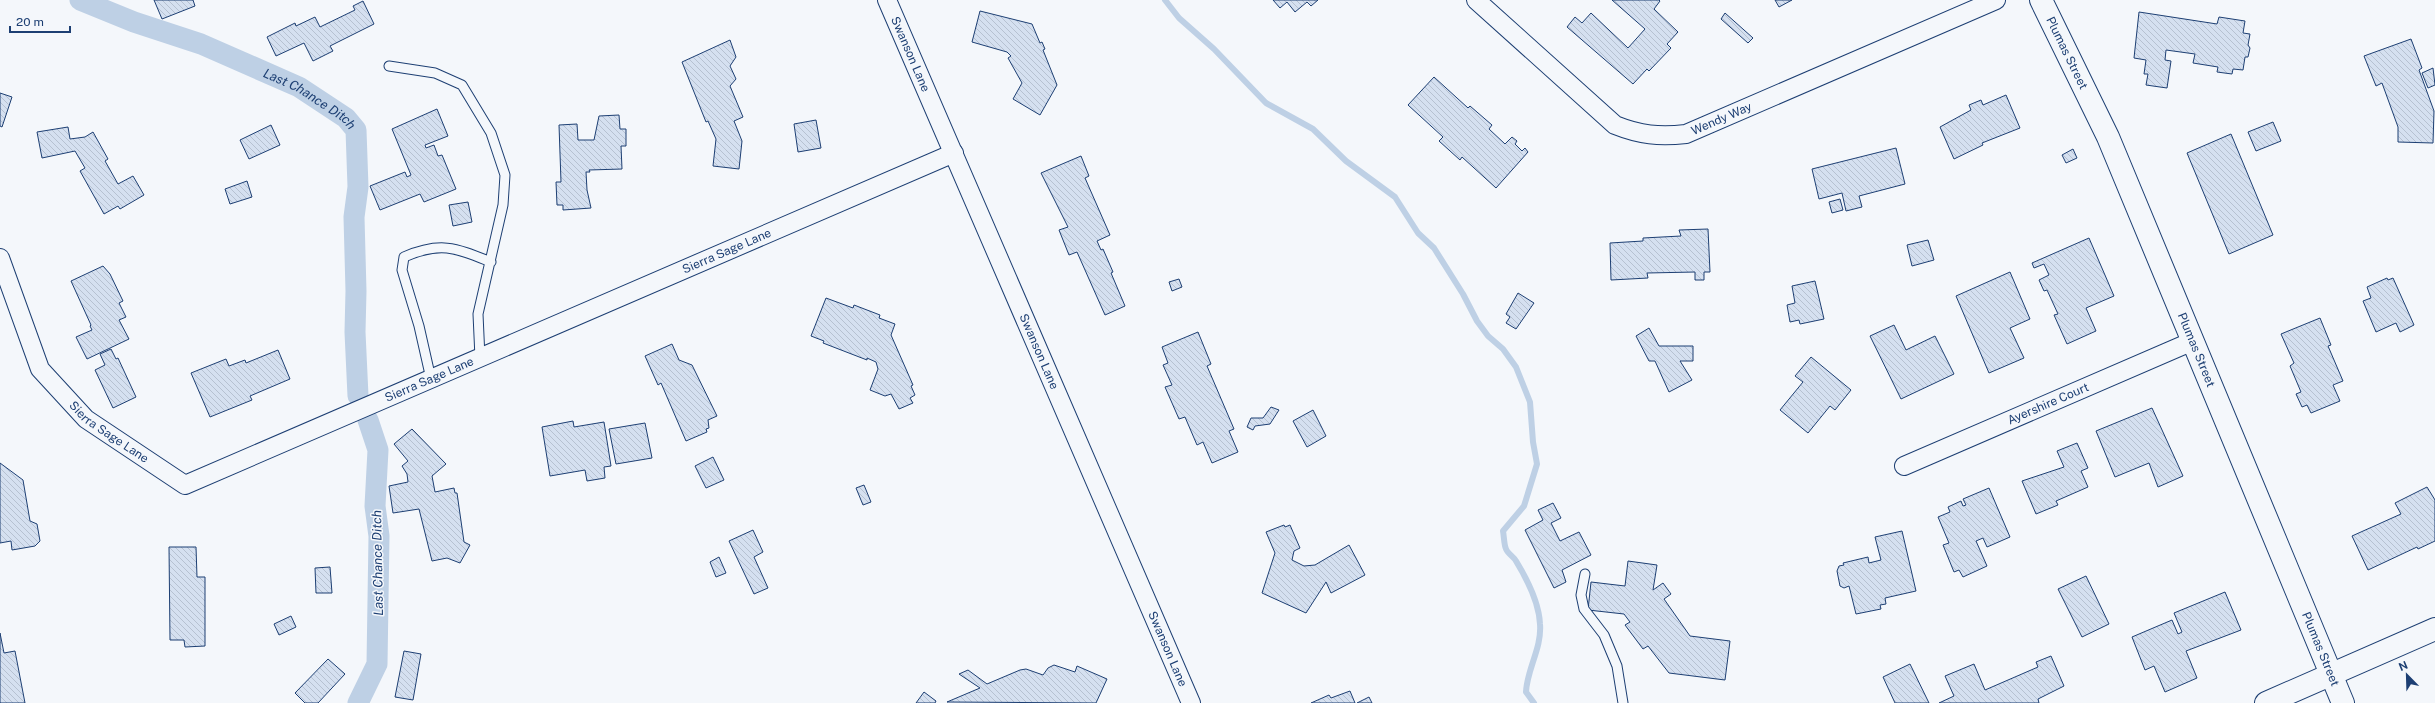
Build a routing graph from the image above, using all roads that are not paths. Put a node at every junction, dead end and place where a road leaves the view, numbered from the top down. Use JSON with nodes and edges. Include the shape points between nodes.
{"nodes":[{"id":1,"x":887,"y":0,"type":"edge"},
{"id":2,"x":1476,"y":0,"type":"edge"},
{"id":3,"x":1996,"y":0,"type":"edge"},
{"id":4,"x":2041,"y":0,"type":"edge"},
{"id":5,"x":389,"y":66,"type":"dead end"},
{"id":6,"x":954,"y":153,"type":"junction"},
{"id":7,"x":0,"y":258,"type":"edge"},
{"id":8,"x":491,"y":262,"type":"junction"},
{"id":9,"x":2193,"y":340,"type":"junction"},
{"id":10,"x":480,"y":358,"type":"junction"},
{"id":11,"x":431,"y":379,"type":"junction"},
{"id":12,"x":1904,"y":466,"type":"dead end"},
{"id":13,"x":1585,"y":574,"type":"dead end"},
{"id":14,"x":2435,"y":629,"type":"edge"},
{"id":15,"x":2331,"y":675,"type":"junction"},
{"id":16,"x":1191,"y":703,"type":"edge"},
{"id":17,"x":1623,"y":703,"type":"edge"},
{"id":18,"x":2266,"y":703,"type":"edge"},
{"id":19,"x":2343,"y":703,"type":"edge"}],
"edges":[{"from":1,"to":6,"type":"street","name":"Swanson Lane"},
{"from":2,"to":3,"type":"street","name":"Wendy Way","via":[[1615,125],[1643,135],[1660,137],[1686,134]]},
{"from":4,"to":9,"type":"street","name":"Plumas Street","via":[[2103,124]]},
{"from":5,"to":8,"type":"lane","via":[[435,73],[462,85],[491,133],[505,174],[503,205]]},
{"from":6,"to":10,"type":"street","name":"Sierra Sage Lane"},
{"from":6,"to":16,"type":"street","name":"Swanson Lane"},
{"from":7,"to":11,"type":"street","name":"Sierra Sage Lane","via":[[40,369],[86,419],[185,485]]},
{"from":8,"to":10,"type":"lane","via":[[478,314]]},
{"from":8,"to":11,"type":"lane","via":[[455,248],[421,250],[404,257],[402,270],[419,326]]},
{"from":9,"to":12,"type":"street","name":"Ayershire Court"},
{"from":9,"to":15,"type":"street","name":"Plumas Street"},
{"from":10,"to":11,"type":"street","name":"Sierra Sage Lane"},
{"from":13,"to":17,"type":"lane","via":[[1581,595],[1584,609],[1604,635],[1617,666]]},
{"from":14,"to":15,"type":"street"},
{"from":15,"to":18,"type":"street"},
{"from":15,"to":19,"type":"street","name":"Plumas Street"}]}
